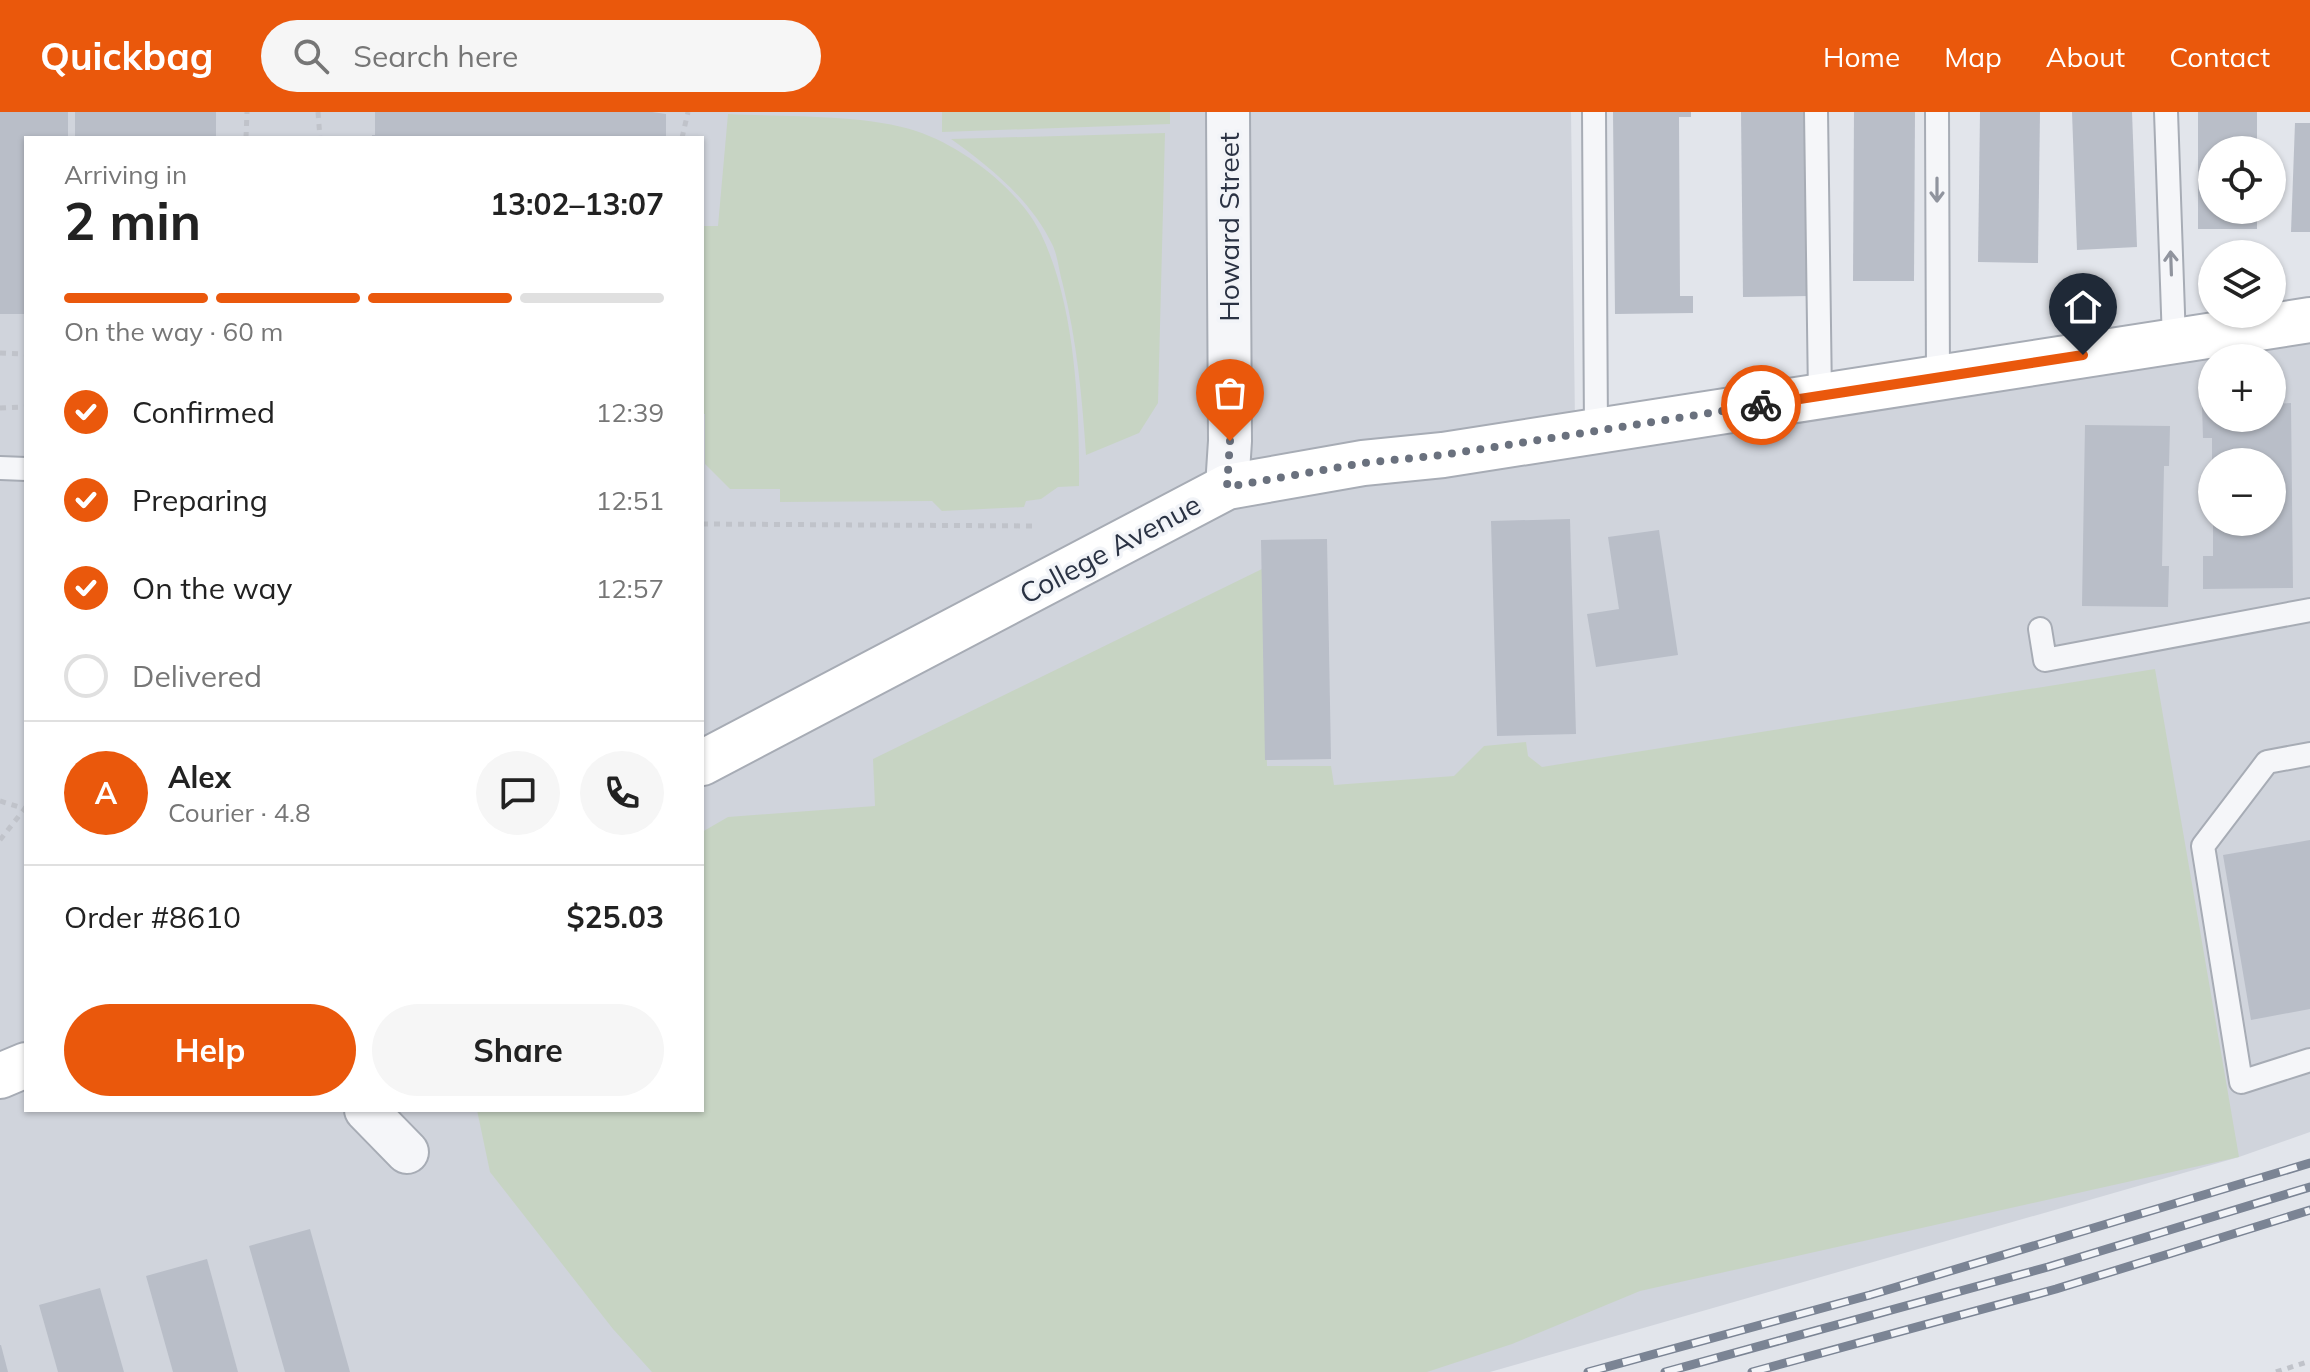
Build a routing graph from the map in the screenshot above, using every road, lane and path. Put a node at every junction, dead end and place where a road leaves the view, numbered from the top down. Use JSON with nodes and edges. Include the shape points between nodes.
{"nodes":[{"id":1,"x":247,"y":112,"type":"edge"},
{"id":2,"x":318,"y":112,"type":"edge"},
{"id":3,"x":688,"y":112,"type":"edge"},
{"id":4,"x":1228,"y":112,"type":"edge"},
{"id":5,"x":1594,"y":112,"type":"edge"},
{"id":6,"x":1816,"y":112,"type":"edge"},
{"id":7,"x":1937,"y":112,"type":"edge"},
{"id":8,"x":2166,"y":112,"type":"edge"},
{"id":9,"x":246,"y":136,"type":"edge"},
{"id":10,"x":320,"y":136,"type":"edge"},
{"id":11,"x":682,"y":136,"type":"edge"},
{"id":12,"x":2310,"y":320,"type":"edge"},
{"id":13,"x":2174,"y":341,"type":"junction"},
{"id":14,"x":0,"y":353,"type":"edge"},
{"id":15,"x":24,"y":354,"type":"edge"},
{"id":16,"x":1938,"y":378,"type":"junction"},
{"id":17,"x":1820,"y":396,"type":"junction"},
{"id":18,"x":24,"y":407,"type":"edge"},
{"id":19,"x":0,"y":408,"type":"edge"},
{"id":20,"x":1596,"y":431,"type":"junction"},
{"id":21,"x":0,"y":468,"type":"edge"},
{"id":22,"x":24,"y":469,"type":"edge"},
{"id":23,"x":1227,"y":487,"type":"junction"},
{"id":24,"x":704,"y":524,"type":"edge"},
{"id":25,"x":1037,"y":526,"type":"dead end"},
{"id":26,"x":2310,"y":610,"type":"edge"},
{"id":27,"x":2040,"y":629,"type":"dead end"},
{"id":28,"x":2310,"y":754,"type":"edge"},
{"id":29,"x":704,"y":762,"type":"edge"},
{"id":30,"x":0,"y":801,"type":"edge"},
{"id":31,"x":24,"y":808,"type":"edge"},
{"id":32,"x":24,"y":811,"type":"edge"},
{"id":33,"x":0,"y":840,"type":"edge"},
{"id":34,"x":2310,"y":1060,"type":"edge"},
{"id":35,"x":24,"y":1066,"type":"edge"},
{"id":36,"x":0,"y":1076,"type":"edge"},
{"id":37,"x":368,"y":1112,"type":"edge"},
{"id":38,"x":407,"y":1152,"type":"dead end"},
{"id":39,"x":2310,"y":1361,"type":"edge"},
{"id":40,"x":2276,"y":1372,"type":"edge"}],
"edges":[{"from":1,"to":9,"type":"path"},
{"from":2,"to":10,"type":"path"},
{"from":3,"to":11,"type":"path"},
{"from":4,"to":23,"type":"street","name":"Howard Street"},
{"from":5,"to":20,"type":"lane"},
{"from":6,"to":17,"type":"lane"},
{"from":7,"to":16,"type":"lane","one_way":true},
{"from":13,"to":8,"type":"lane","one_way":true},
{"from":12,"to":13,"type":"street","name":"College Avenue"},
{"from":13,"to":16,"type":"street","name":"College Avenue"},
{"from":14,"to":15,"type":"path"},
{"from":16,"to":17,"type":"street","name":"College Avenue"},
{"from":17,"to":20,"type":"street","name":"College Avenue"},
{"from":18,"to":19,"type":"path"},
{"from":20,"to":23,"type":"street","name":"College Avenue"},
{"from":21,"to":22,"type":"lane"},
{"from":23,"to":29,"type":"street","name":"College Avenue"},
{"from":24,"to":25,"type":"path"},
{"from":26,"to":27,"type":"lane","via":[[2045,660]]},
{"from":28,"to":34,"type":"lane","via":[[2267,762],[2203,846],[2241,1082]]},
{"from":30,"to":31,"type":"path"},
{"from":32,"to":33,"type":"path"},
{"from":35,"to":36,"type":"street"},
{"from":37,"to":38,"type":"street"},
{"from":39,"to":40,"type":"path"}]}
